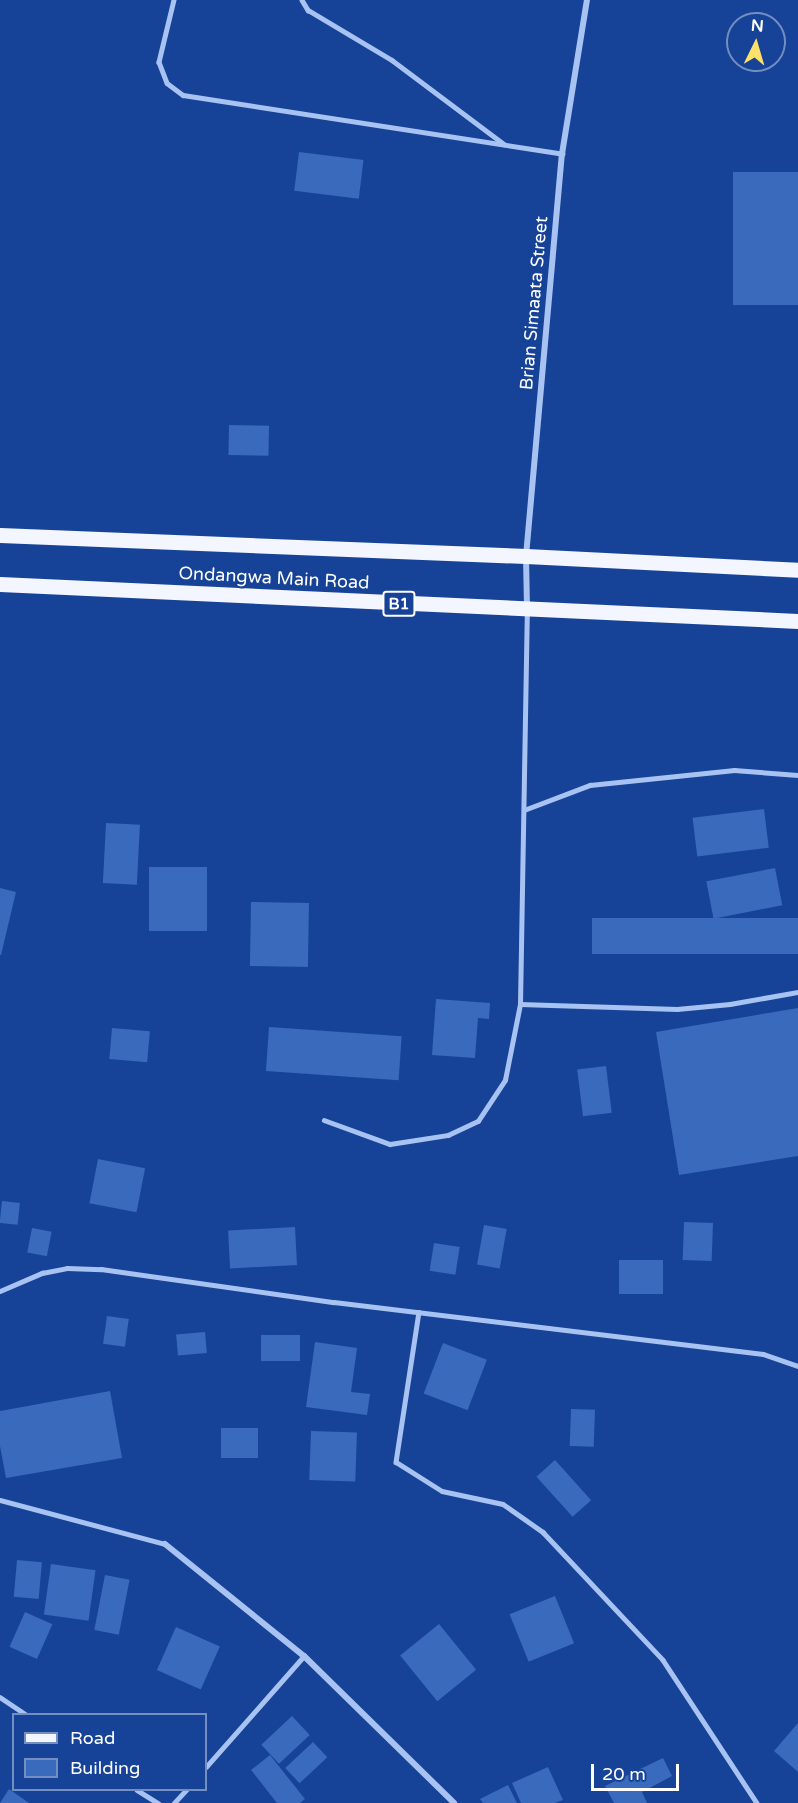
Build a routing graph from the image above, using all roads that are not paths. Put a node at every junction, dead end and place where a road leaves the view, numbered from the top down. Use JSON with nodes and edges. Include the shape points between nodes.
{"nodes":[{"id":1,"x":174,"y":0,"type":"edge"},
{"id":2,"x":302,"y":0,"type":"edge"},
{"id":3,"x":587,"y":0,"type":"edge"},
{"id":4,"x":507,"y":145,"type":"junction"},
{"id":5,"x":562,"y":154,"type":"junction"},
{"id":6,"x":0,"y":535,"type":"edge"},
{"id":7,"x":526,"y":556,"type":"junction"},
{"id":8,"x":798,"y":570,"type":"edge"},
{"id":9,"x":0,"y":584,"type":"edge"},
{"id":10,"x":527,"y":610,"type":"junction"},
{"id":11,"x":798,"y":621,"type":"edge"},
{"id":12,"x":798,"y":775,"type":"edge"},
{"id":13,"x":524,"y":810,"type":"junction"},
{"id":14,"x":798,"y":992,"type":"edge"},
{"id":15,"x":520,"y":1004,"type":"junction"},
{"id":16,"x":324,"y":1120,"type":"dead end"},
{"id":17,"x":0,"y":1291,"type":"edge"},
{"id":18,"x":419,"y":1312,"type":"junction"},
{"id":19,"x":798,"y":1366,"type":"edge"},
{"id":20,"x":0,"y":1500,"type":"edge"},
{"id":21,"x":165,"y":1544,"type":"joint"},
{"id":22,"x":304,"y":1656,"type":"junction"},
{"id":23,"x":0,"y":1697,"type":"edge"},
{"id":24,"x":24,"y":1713,"type":"edge"},
{"id":25,"x":207,"y":1766,"type":"edge"},
{"id":26,"x":139,"y":1791,"type":"edge"},
{"id":27,"x":185,"y":1791,"type":"edge"},
{"id":28,"x":158,"y":1803,"type":"edge"},
{"id":29,"x":174,"y":1803,"type":"edge"},
{"id":30,"x":454,"y":1803,"type":"edge"},
{"id":31,"x":757,"y":1803,"type":"edge"}],
"edges":[{"from":1,"to":4,"type":"lane","via":[[159,62],[167,83],[183,95]]},
{"from":2,"to":4,"type":"lane","via":[[308,10],[392,60]]},
{"from":3,"to":5,"type":"street","name":"Brian Simaata Street"},
{"from":4,"to":5,"type":"lane"},
{"from":5,"to":7,"type":"street","name":"Brian Simaata Street"},
{"from":6,"to":7,"type":"main road","name":"Ondangwa Main Road"},
{"from":7,"to":8,"type":"main road","name":"Ondangwa Main Road"},
{"from":7,"to":10,"type":"street","name":"Brian Simaata Street"},
{"from":9,"to":10,"type":"main road","name":"Ondangwa Main Road","number":"B1"},
{"from":10,"to":11,"type":"main road","name":"Ondangwa Main Road","number":"B1"},
{"from":10,"to":13,"type":"lane"},
{"from":12,"to":13,"type":"lane","via":[[734,770],[590,785]]},
{"from":13,"to":15,"type":"lane"},
{"from":14,"to":15,"type":"lane","via":[[677,1009]]},
{"from":15,"to":16,"type":"lane","via":[[505,1080],[478,1121],[448,1135],[390,1144]]},
{"from":17,"to":18,"type":"lane","via":[[42,1273],[101,1269]]},
{"from":18,"to":19,"type":"lane","via":[[763,1354]]},
{"from":18,"to":31,"type":"lane","via":[[396,1462],[442,1491],[503,1504],[543,1532],[663,1660]]},
{"from":20,"to":21,"type":"lane"},
{"from":21,"to":22,"type":"street"},
{"from":22,"to":25,"type":"lane"},
{"from":22,"to":30,"type":"street"},
{"from":23,"to":24,"type":"lane"},
{"from":26,"to":28,"type":"lane"},
{"from":27,"to":29,"type":"lane"}]}
